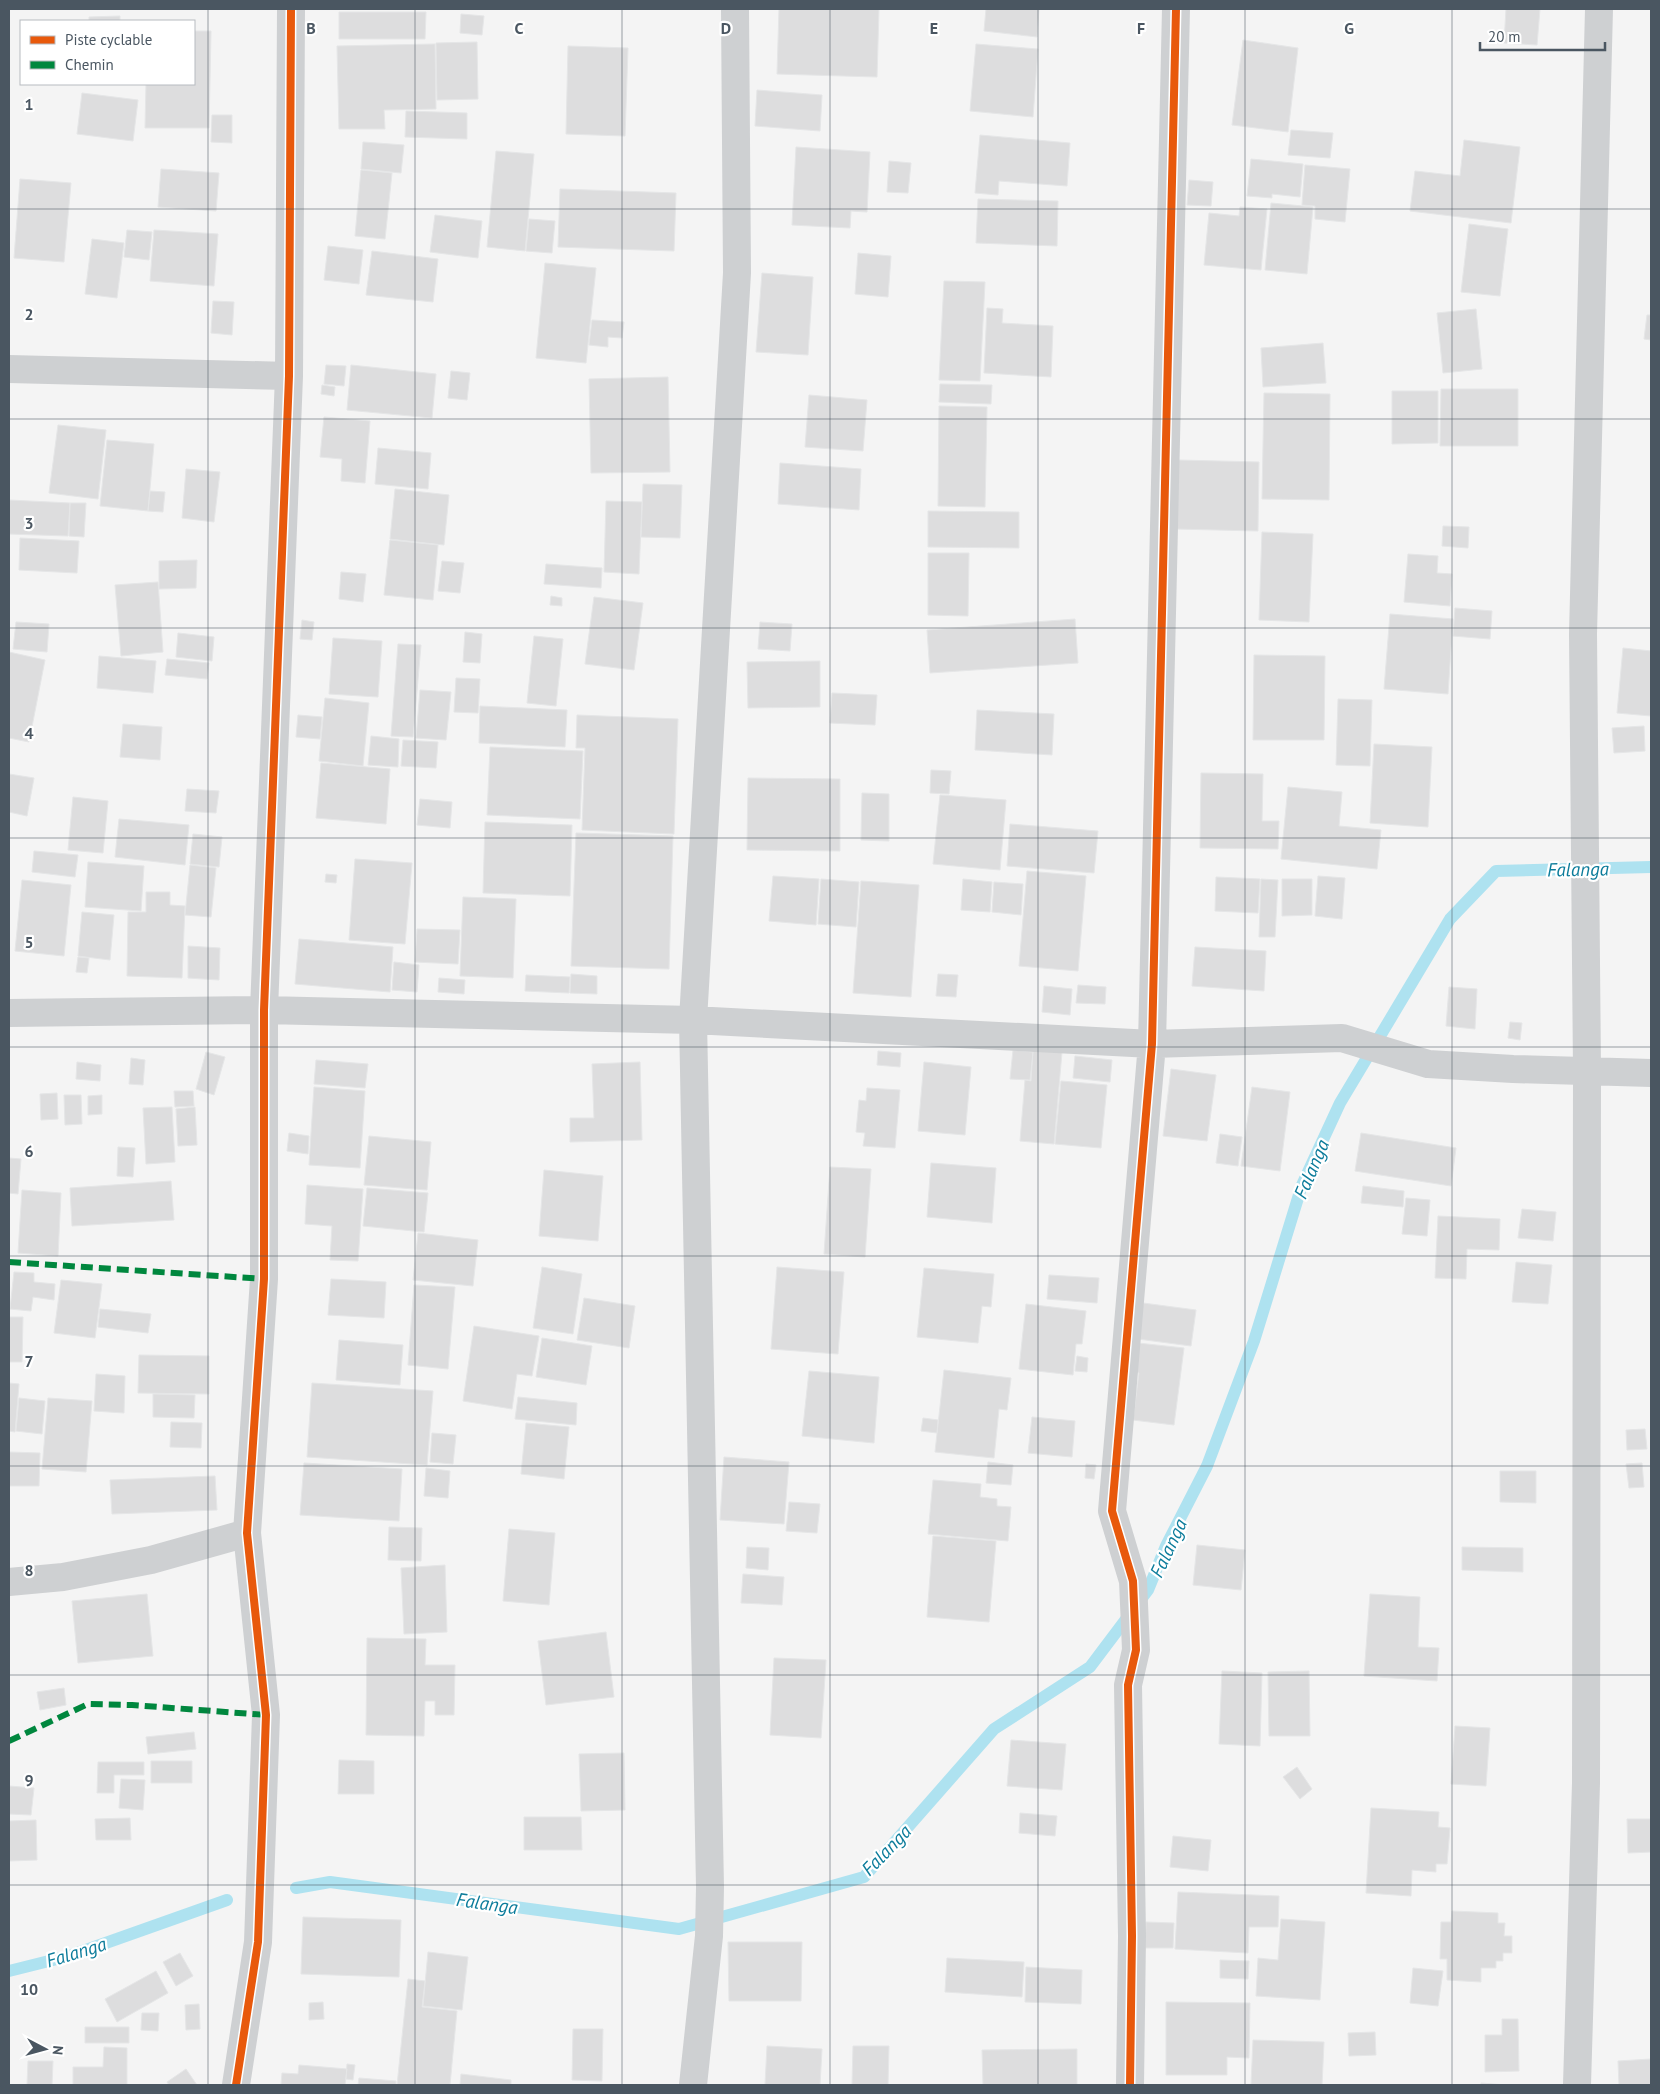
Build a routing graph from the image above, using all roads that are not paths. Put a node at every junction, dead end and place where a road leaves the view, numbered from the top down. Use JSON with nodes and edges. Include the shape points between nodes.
{"nodes":[{"id":1,"x":291,"y":9,"type":"edge"},
{"id":2,"x":735,"y":9,"type":"edge"},
{"id":3,"x":1176,"y":9,"type":"edge"},
{"id":4,"x":1599,"y":9,"type":"edge"},
{"id":5,"x":9,"y":369,"type":"edge"},
{"id":6,"x":289,"y":376,"type":"junction"},
{"id":7,"x":264,"y":1010,"type":"junction"},
{"id":8,"x":9,"y":1013,"type":"edge"},
{"id":9,"x":693,"y":1020,"type":"junction"},
{"id":10,"x":1152,"y":1044,"type":"junction"},
{"id":11,"x":1587,"y":1071,"type":"junction"},
{"id":12,"x":1651,"y":1073,"type":"edge"},
{"id":13,"x":247,"y":1533,"type":"junction"},
{"id":14,"x":9,"y":1582,"type":"edge"},
{"id":15,"x":236,"y":2085,"type":"edge"},
{"id":16,"x":693,"y":2085,"type":"edge"},
{"id":17,"x":1130,"y":2085,"type":"edge"},
{"id":18,"x":1577,"y":2085,"type":"edge"}],
"edges":[{"from":1,"to":6,"type":"street"},
{"from":2,"to":9,"type":"street","via":[[737,273]]},
{"from":3,"to":10,"type":"street"},
{"from":4,"to":11,"type":"street","via":[[1582,634]]},
{"from":5,"to":6,"type":"street"},
{"from":6,"to":7,"type":"street"},
{"from":7,"to":8,"type":"street"},
{"from":7,"to":9,"type":"street"},
{"from":7,"to":13,"type":"street","via":[[264,1278]]},
{"from":9,"to":10,"type":"street"},
{"from":9,"to":16,"type":"street","via":[[710,1887],[709,1936]]},
{"from":10,"to":11,"type":"street","via":[[1342,1038],[1428,1064]]},
{"from":10,"to":17,"type":"street","via":[[1112,1511],[1133,1581],[1136,1650],[1128,1685],[1132,1936]]},
{"from":11,"to":12,"type":"street"},
{"from":11,"to":18,"type":"street","via":[[1586,1773]]},
{"from":13,"to":14,"type":"street","via":[[151,1560],[63,1577]]},
{"from":13,"to":15,"type":"street","via":[[266,1715],[258,1942]]}]}
